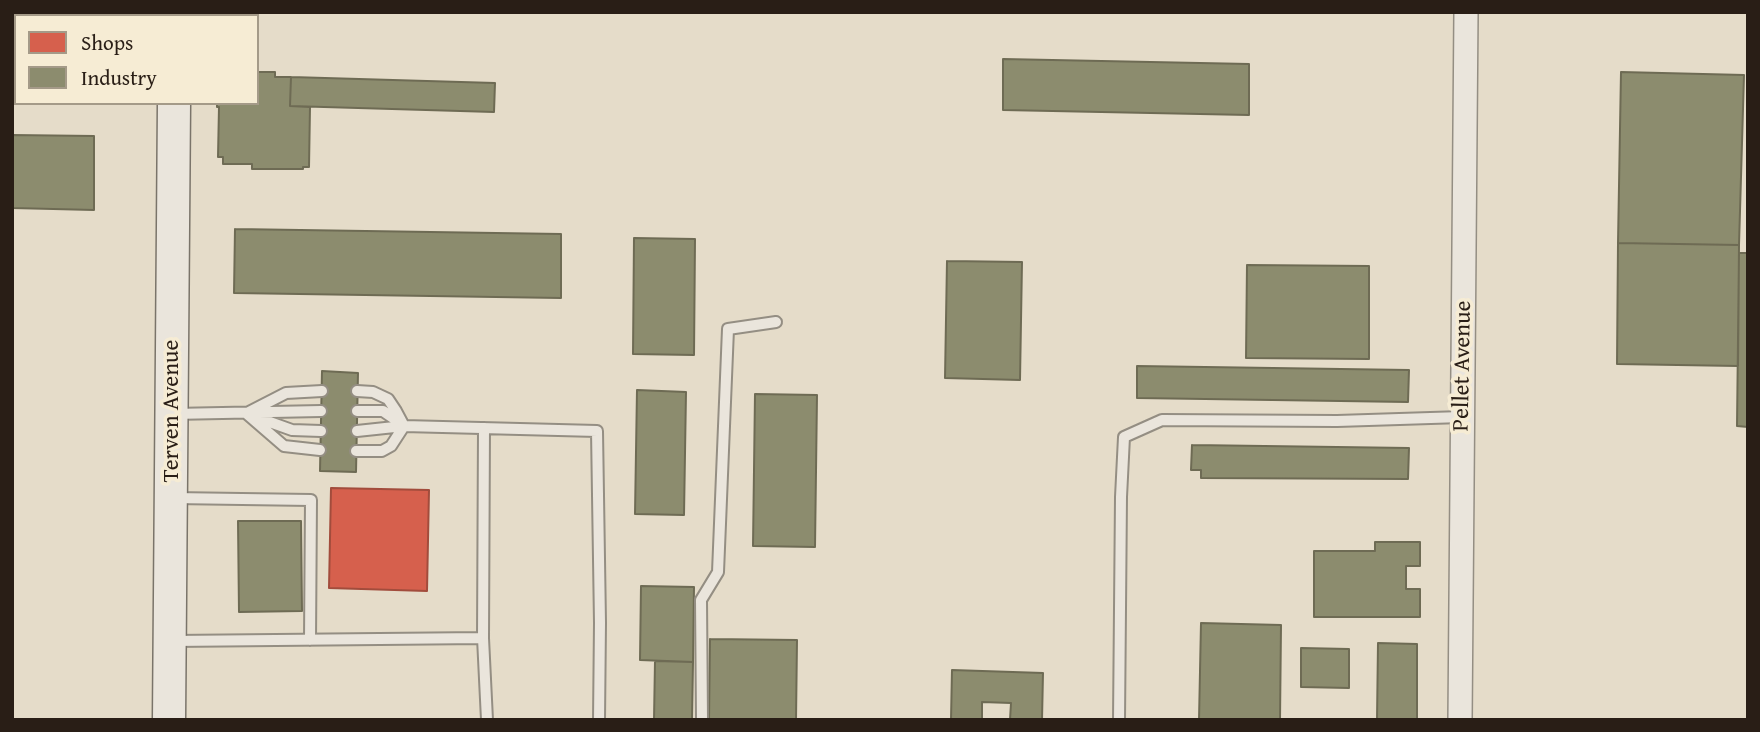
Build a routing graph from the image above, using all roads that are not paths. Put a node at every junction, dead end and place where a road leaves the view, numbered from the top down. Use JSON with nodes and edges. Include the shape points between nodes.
{"nodes":[{"id":1,"x":1466,"y":12,"type":"edge"},
{"id":2,"x":174,"y":105,"type":"edge"},
{"id":3,"x":776,"y":322,"type":"dead end"},
{"id":4,"x":322,"y":391,"type":"dead end"},
{"id":5,"x":357,"y":391,"type":"dead end"},
{"id":6,"x":321,"y":411,"type":"dead end"},
{"id":7,"x":357,"y":411,"type":"dead end"},
{"id":8,"x":172,"y":414,"type":"junction"},
{"id":9,"x":247,"y":414,"type":"junction"},
{"id":10,"x":1462,"y":417,"type":"junction"},
{"id":11,"x":404,"y":426,"type":"junction"},
{"id":12,"x":484,"y":428,"type":"junction"},
{"id":13,"x":321,"y":431,"type":"dead end"},
{"id":14,"x":357,"y":431,"type":"dead end"},
{"id":15,"x":320,"y":450,"type":"dead end"},
{"id":16,"x":356,"y":451,"type":"dead end"},
{"id":17,"x":171,"y":498,"type":"junction"},
{"id":18,"x":483,"y":638,"type":"junction"},
{"id":19,"x":310,"y":640,"type":"junction"},
{"id":20,"x":170,"y":641,"type":"junction"},
{"id":21,"x":169,"y":720,"type":"edge"},
{"id":22,"x":486,"y":720,"type":"edge"},
{"id":23,"x":599,"y":720,"type":"edge"},
{"id":24,"x":702,"y":720,"type":"edge"},
{"id":25,"x":1119,"y":720,"type":"edge"},
{"id":26,"x":1460,"y":720,"type":"edge"}],
"edges":[{"from":1,"to":10,"type":"street","name":"Pellet Avenue"},
{"from":2,"to":8,"type":"street","name":"Terven Avenue"},
{"from":3,"to":24,"type":"lane","via":[[728,329],[718,572],[701,600]]},
{"from":4,"to":9,"type":"lane","via":[[286,393]]},
{"from":5,"to":11,"type":"lane","via":[[388,399]]},
{"from":6,"to":9,"type":"lane"},
{"from":7,"to":11,"type":"lane","via":[[383,411]]},
{"from":8,"to":9,"type":"lane"},
{"from":8,"to":17,"type":"street","name":"Terven Avenue"},
{"from":9,"to":13,"type":"lane","via":[[292,429]]},
{"from":9,"to":15,"type":"lane","via":[[284,446]]},
{"from":10,"to":25,"type":"lane","via":[[1162,420],[1124,436]]},
{"from":10,"to":26,"type":"street","name":"Pellet Avenue"},
{"from":11,"to":12,"type":"lane"},
{"from":11,"to":14,"type":"lane"},
{"from":11,"to":16,"type":"lane","via":[[390,446]]},
{"from":12,"to":18,"type":"lane"},
{"from":12,"to":23,"type":"lane","via":[[597,430]]},
{"from":17,"to":19,"type":"lane","via":[[311,500]]},
{"from":17,"to":20,"type":"street","name":"Terven Avenue"},
{"from":18,"to":19,"type":"lane"},
{"from":18,"to":22,"type":"lane"},
{"from":19,"to":20,"type":"lane"},
{"from":20,"to":21,"type":"street","name":"Terven Avenue"}]}
